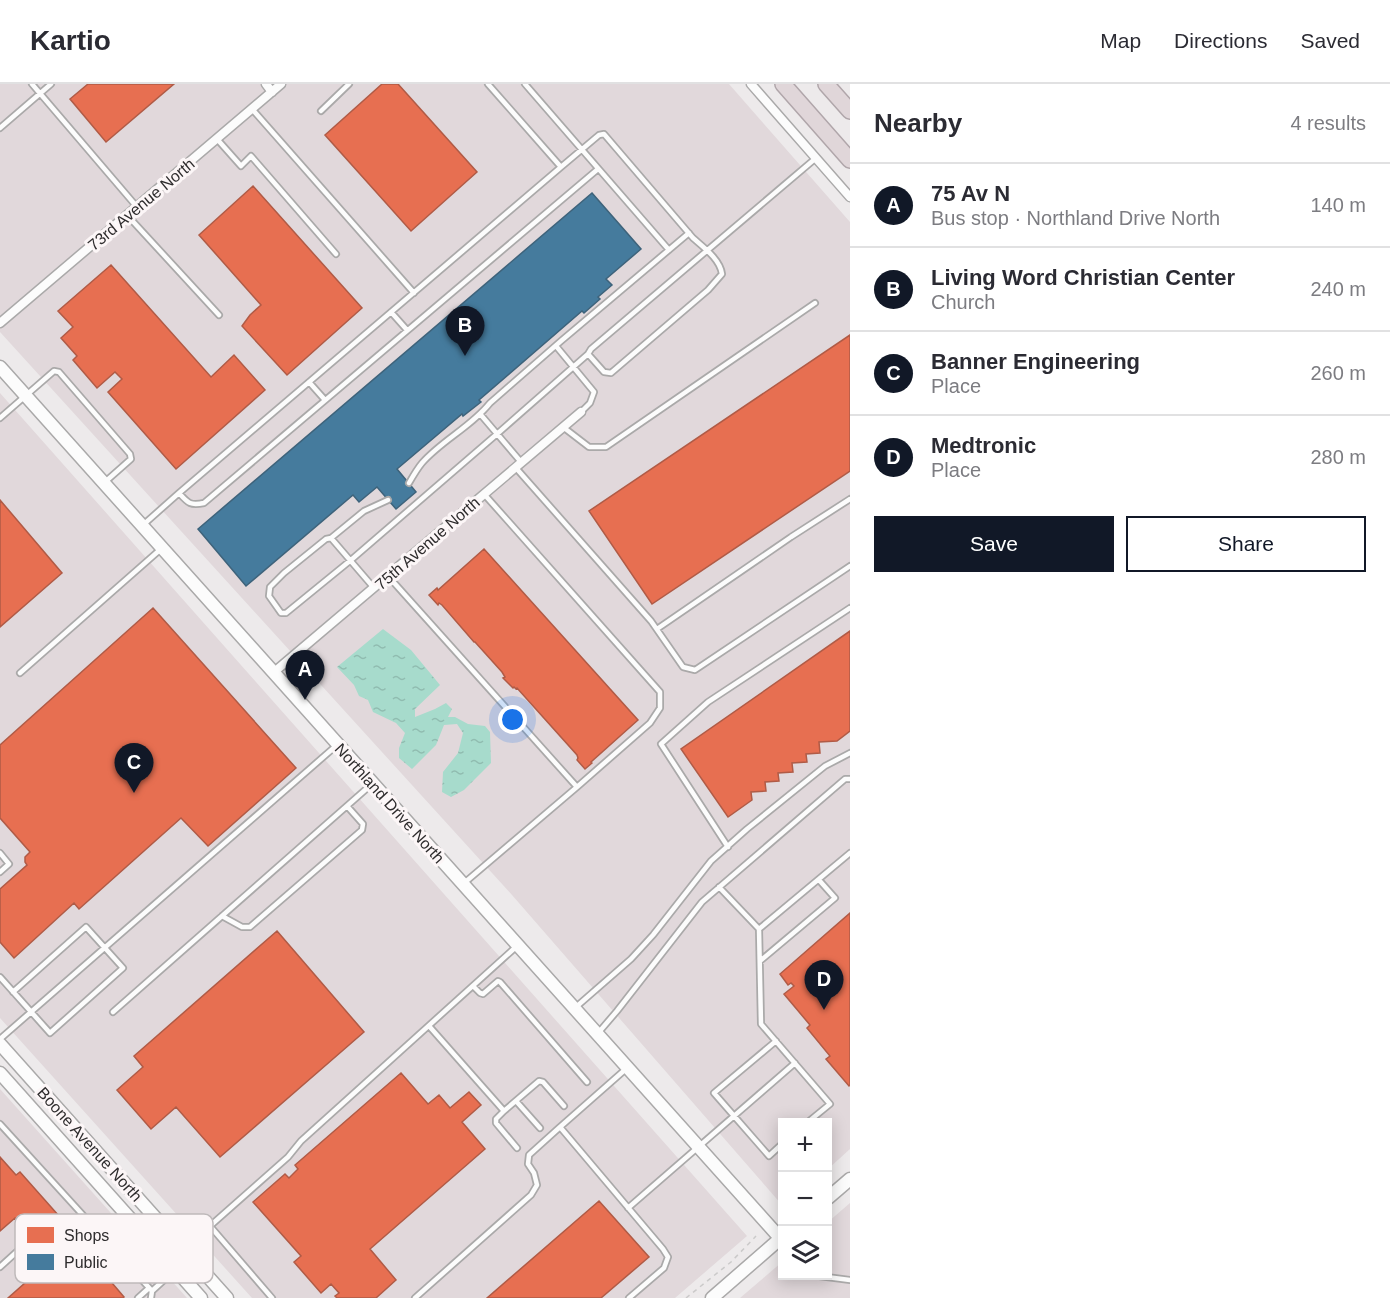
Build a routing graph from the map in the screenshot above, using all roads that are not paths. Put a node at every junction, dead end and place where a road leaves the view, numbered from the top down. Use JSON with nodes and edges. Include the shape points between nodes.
{"nodes":[{"id":1,"x":32,"y":84,"type":"edge"},
{"id":2,"x":51,"y":84,"type":"edge"},
{"id":3,"x":266,"y":84,"type":"edge"},
{"id":4,"x":281,"y":84,"type":"edge"},
{"id":5,"x":349,"y":84,"type":"edge"},
{"id":6,"x":488,"y":84,"type":"edge"},
{"id":7,"x":525,"y":84,"type":"edge"},
{"id":8,"x":751,"y":84,"type":"edge"},
{"id":9,"x":783,"y":84,"type":"edge"},
{"id":10,"x":826,"y":84,"type":"edge"},
{"id":11,"x":272,"y":92,"type":"junction"},
{"id":12,"x":40,"y":94,"type":"junction"},
{"id":13,"x":252,"y":109,"type":"junction"},
{"id":14,"x":321,"y":111,"type":"dead end"},
{"id":15,"x":850,"y":111,"type":"edge"},
{"id":16,"x":0,"y":128,"type":"edge"},
{"id":17,"x":217,"y":139,"type":"junction"},
{"id":18,"x":581,"y":150,"type":"junction"},
{"id":19,"x":816,"y":158,"type":"junction"},
{"id":20,"x":850,"y":160,"type":"edge"},
{"id":21,"x":561,"y":167,"type":"junction"},
{"id":22,"x":598,"y":169,"type":"junction"},
{"id":23,"x":850,"y":196,"type":"edge"},
{"id":24,"x":137,"y":207,"type":"junction"},
{"id":25,"x":127,"y":215,"type":"junction"},
{"id":26,"x":688,"y":233,"type":"junction"},
{"id":27,"x":669,"y":250,"type":"junction"},
{"id":28,"x":708,"y":251,"type":"junction"},
{"id":29,"x":336,"y":254,"type":"dead end"},
{"id":30,"x":414,"y":292,"type":"junction"},
{"id":31,"x":815,"y":303,"type":"dead end"},
{"id":32,"x":391,"y":312,"type":"junction"},
{"id":33,"x":219,"y":315,"type":"dead end"},
{"id":34,"x":0,"y":323,"type":"edge"},
{"id":35,"x":407,"y":330,"type":"junction"},
{"id":36,"x":556,"y":346,"type":"junction"},
{"id":37,"x":588,"y":354,"type":"junction"},
{"id":38,"x":573,"y":366,"type":"junction"},
{"id":39,"x":0,"y":367,"type":"edge"},
{"id":40,"x":309,"y":382,"type":"junction"},
{"id":41,"x":26,"y":396,"type":"junction"},
{"id":42,"x":326,"y":400,"type":"junction"},
{"id":43,"x":580,"y":412,"type":"joint"},
{"id":44,"x":481,"y":415,"type":"junction"},
{"id":45,"x":0,"y":418,"type":"edge"},
{"id":46,"x":563,"y":427,"type":"junction"},
{"id":47,"x":497,"y":434,"type":"junction"},
{"id":48,"x":518,"y":465,"type":"junction"},
{"id":49,"x":104,"y":483,"type":"junction"},
{"id":50,"x":409,"y":483,"type":"dead end"},
{"id":51,"x":179,"y":492,"type":"junction"},
{"id":52,"x":484,"y":494,"type":"junction"},
{"id":53,"x":850,"y":499,"type":"edge"},
{"id":54,"x":388,"y":500,"type":"dead end"},
{"id":55,"x":142,"y":526,"type":"junction"},
{"id":56,"x":331,"y":538,"type":"junction"},
{"id":57,"x":162,"y":548,"type":"junction"},
{"id":58,"x":351,"y":560,"type":"junction"},
{"id":59,"x":850,"y":566,"type":"edge"},
{"id":60,"x":388,"y":576,"type":"junction"},
{"id":61,"x":374,"y":588,"type":"junction"},
{"id":62,"x":850,"y":608,"type":"edge"},
{"id":63,"x":657,"y":629,"type":"junction"},
{"id":64,"x":273,"y":673,"type":"junction"},
{"id":65,"x":20,"y":674,"type":"dead end"},
{"id":66,"x":338,"y":744,"type":"junction"},
{"id":67,"x":850,"y":753,"type":"edge"},
{"id":68,"x":850,"y":778,"type":"edge"},
{"id":69,"x":373,"y":783,"type":"junction"},
{"id":70,"x":577,"y":787,"type":"junction"},
{"id":71,"x":347,"y":806,"type":"junction"},
{"id":72,"x":728,"y":847,"type":"junction"},
{"id":73,"x":850,"y":853,"type":"edge"},
{"id":74,"x":0,"y":854,"type":"edge"},
{"id":75,"x":0,"y":872,"type":"edge"},
{"id":76,"x":819,"y":880,"type":"junction"},
{"id":77,"x":462,"y":884,"type":"junction"},
{"id":78,"x":719,"y":887,"type":"junction"},
{"id":79,"x":222,"y":916,"type":"junction"},
{"id":80,"x":759,"y":929,"type":"junction"},
{"id":81,"x":518,"y":946,"type":"junction"},
{"id":82,"x":105,"y":948,"type":"junction"},
{"id":83,"x":760,"y":961,"type":"junction"},
{"id":84,"x":0,"y":977,"type":"edge"},
{"id":85,"x":473,"y":986,"type":"junction"},
{"id":86,"x":13,"y":992,"type":"junction"},
{"id":87,"x":574,"y":1008,"type":"junction"},
{"id":88,"x":31,"y":1011,"type":"junction"},
{"id":89,"x":113,"y":1012,"type":"dead end"},
{"id":90,"x":429,"y":1026,"type":"junction"},
{"id":91,"x":597,"y":1034,"type":"junction"},
{"id":92,"x":0,"y":1039,"type":"edge"},
{"id":93,"x":776,"y":1041,"type":"junction"},
{"id":94,"x":0,"y":1044,"type":"edge"},
{"id":95,"x":795,"y":1063,"type":"junction"},
{"id":96,"x":627,"y":1068,"type":"junction"},
{"id":97,"x":2,"y":1080,"type":"edge"},
{"id":98,"x":586,"y":1082,"type":"dead end"},
{"id":99,"x":516,"y":1101,"type":"junction"},
{"id":100,"x":564,"y":1106,"type":"dead end"},
{"id":101,"x":504,"y":1111,"type":"junction"},
{"id":102,"x":734,"y":1117,"type":"junction"},
{"id":103,"x":813,"y":1118,"type":"edge"},
{"id":104,"x":0,"y":1124,"type":"edge"},
{"id":105,"x":560,"y":1127,"type":"junction"},
{"id":106,"x":540,"y":1128,"type":"dead end"},
{"id":107,"x":698,"y":1147,"type":"junction"},
{"id":108,"x":517,"y":1148,"type":"dead end"},
{"id":109,"x":778,"y":1148,"type":"edge"},
{"id":110,"x":850,"y":1179,"type":"edge"},
{"id":111,"x":832,"y":1195,"type":"edge"},
{"id":112,"x":628,"y":1208,"type":"junction"},
{"id":113,"x":82,"y":1214,"type":"edge"},
{"id":114,"x":125,"y":1214,"type":"edge"},
{"id":115,"x":152,"y":1214,"type":"edge"},
{"id":116,"x":213,"y":1223,"type":"edge"},
{"id":117,"x":213,"y":1229,"type":"edge"},
{"id":118,"x":778,"y":1235,"type":"edge"},
{"id":119,"x":778,"y":1242,"type":"edge"},
{"id":120,"x":15,"y":1253,"type":"edge"},
{"id":121,"x":0,"y":1267,"type":"edge"},
{"id":122,"x":832,"y":1277,"type":"edge"},
{"id":123,"x":850,"y":1280,"type":"edge"},
{"id":124,"x":213,"y":1282,"type":"edge"},
{"id":125,"x":145,"y":1283,"type":"edge"},
{"id":126,"x":159,"y":1283,"type":"edge"},
{"id":127,"x":188,"y":1283,"type":"edge"},
{"id":128,"x":151,"y":1290,"type":"junction"},
{"id":129,"x":138,"y":1298,"type":"edge"},
{"id":130,"x":151,"y":1298,"type":"edge"},
{"id":131,"x":201,"y":1298,"type":"edge"},
{"id":132,"x":227,"y":1298,"type":"edge"},
{"id":133,"x":272,"y":1298,"type":"edge"},
{"id":134,"x":415,"y":1298,"type":"edge"},
{"id":135,"x":629,"y":1298,"type":"edge"},
{"id":136,"x":712,"y":1298,"type":"edge"}],
"edges":[{"from":1,"to":12,"type":"lane"},
{"from":2,"to":12,"type":"lane"},
{"from":3,"to":11,"type":"street"},
{"from":4,"to":11,"type":"street","name":"73rd Avenue North"},
{"from":5,"to":14,"type":"lane"},
{"from":6,"to":21,"type":"lane"},
{"from":7,"to":18,"type":"lane"},
{"from":8,"to":19,"type":"street"},
{"from":9,"to":20,"type":"highway"},
{"from":10,"to":15,"type":"highway"},
{"from":11,"to":13,"type":"street","name":"73rd Avenue North"},
{"from":12,"to":16,"type":"lane"},
{"from":12,"to":24,"type":"lane"},
{"from":13,"to":17,"type":"street","name":"73rd Avenue North"},
{"from":13,"to":30,"type":"lane"},
{"from":17,"to":24,"type":"street","name":"73rd Avenue North"},
{"from":17,"to":29,"type":"lane","via":[[242,166],[251,156]]},
{"from":18,"to":21,"type":"lane"},
{"from":18,"to":22,"type":"lane"},
{"from":18,"to":26,"type":"lane","via":[[604,134]]},
{"from":19,"to":23,"type":"street"},
{"from":19,"to":28,"type":"lane"},
{"from":21,"to":30,"type":"lane"},
{"from":22,"to":27,"type":"lane"},
{"from":22,"to":35,"type":"lane"},
{"from":24,"to":25,"type":"street","name":"73rd Avenue North"},
{"from":25,"to":33,"type":"lane"},
{"from":25,"to":34,"type":"street","name":"73rd Avenue North"},
{"from":26,"to":27,"type":"lane"},
{"from":26,"to":28,"type":"lane"},
{"from":27,"to":36,"type":"lane"},
{"from":28,"to":37,"type":"lane"},
{"from":28,"to":37,"type":"lane","via":[[722,274],[611,374],[604,372]]},
{"from":30,"to":32,"type":"lane"},
{"from":31,"to":46,"type":"lane","via":[[606,447],[589,447]]},
{"from":32,"to":35,"type":"lane"},
{"from":32,"to":40,"type":"lane"},
{"from":35,"to":42,"type":"lane"},
{"from":36,"to":38,"type":"lane"},
{"from":36,"to":44,"type":"lane"},
{"from":37,"to":38,"type":"lane"},
{"from":38,"to":43,"type":"lane","via":[[594,392],[590,403]]},
{"from":38,"to":47,"type":"lane"},
{"from":39,"to":41,"type":"street","name":"Northland Drive North"},
{"from":40,"to":42,"type":"lane"},
{"from":40,"to":51,"type":"lane"},
{"from":41,"to":45,"type":"lane"},
{"from":41,"to":49,"type":"street","name":"Northland Drive North"},
{"from":41,"to":49,"type":"lane","via":[[54,371],[58,372],[130,454],[131,459]]},
{"from":42,"to":51,"type":"lane","via":[[204,503],[188,503]]},
{"from":43,"to":46,"type":"street","name":"75th Avenue North"},
{"from":44,"to":47,"type":"lane"},
{"from":44,"to":50,"type":"lane","via":[[424,461]]},
{"from":46,"to":48,"type":"street","name":"75th Avenue North"},
{"from":47,"to":48,"type":"lane"},
{"from":47,"to":58,"type":"lane"},
{"from":48,"to":52,"type":"street","name":"75th Avenue North"},
{"from":48,"to":63,"type":"lane"},
{"from":49,"to":55,"type":"street","name":"Northland Drive North"},
{"from":51,"to":55,"type":"lane"},
{"from":52,"to":60,"type":"street","name":"75th Avenue North"},
{"from":52,"to":70,"type":"lane","via":[[660,692],[660,708],[650,723]]},
{"from":53,"to":63,"type":"lane"},
{"from":54,"to":56,"type":"lane","via":[[364,510]]},
{"from":55,"to":57,"type":"street","name":"Northland Drive North"},
{"from":56,"to":58,"type":"lane"},
{"from":56,"to":58,"type":"lane","via":[[270,587],[269,596],[281,613],[286,614]]},
{"from":57,"to":64,"type":"street","name":"Northland Drive North"},
{"from":57,"to":65,"type":"lane"},
{"from":58,"to":61,"type":"lane"},
{"from":59,"to":63,"type":"lane","via":[[695,670],[683,667]]},
{"from":60,"to":61,"type":"street","name":"75th Avenue North"},
{"from":60,"to":70,"type":"lane"},
{"from":61,"to":64,"type":"street","name":"75th Avenue North"},
{"from":62,"to":72,"type":"lane","via":[[708,702],[661,744]]},
{"from":64,"to":66,"type":"street","name":"Northland Drive North"},
{"from":66,"to":69,"type":"street","name":"Northland Drive North"},
{"from":66,"to":82,"type":"lane"},
{"from":67,"to":72,"type":"lane","via":[[825,766]]},
{"from":68,"to":78,"type":"lane"},
{"from":69,"to":71,"type":"lane"},
{"from":69,"to":77,"type":"street","name":"Northland Drive North"},
{"from":70,"to":77,"type":"lane"},
{"from":71,"to":79,"type":"lane"},
{"from":71,"to":79,"type":"lane","via":[[363,824],[362,830],[250,927]]},
{"from":72,"to":87,"type":"lane","via":[[711,861],[631,959]]},
{"from":73,"to":76,"type":"lane"},
{"from":74,"to":75,"type":"lane","via":[[9,864]]},
{"from":76,"to":80,"type":"lane"},
{"from":76,"to":83,"type":"lane","via":[[835,898]]},
{"from":77,"to":81,"type":"street","name":"Northland Drive North"},
{"from":78,"to":80,"type":"lane"},
{"from":78,"to":91,"type":"lane","via":[[702,902]]},
{"from":79,"to":89,"type":"lane"},
{"from":80,"to":83,"type":"lane"},
{"from":81,"to":85,"type":"lane"},
{"from":81,"to":87,"type":"street","name":"Northland Drive North"},
{"from":82,"to":86,"type":"lane","via":[[86,927]]},
{"from":82,"to":88,"type":"lane"},
{"from":82,"to":88,"type":"lane","via":[[123,968],[50,1033]]},
{"from":83,"to":93,"type":"lane","via":[[761,1024]]},
{"from":84,"to":86,"type":"lane"},
{"from":85,"to":90,"type":"lane"},
{"from":85,"to":98,"type":"lane","via":[[483,994],[500,982]]},
{"from":86,"to":88,"type":"lane"},
{"from":87,"to":91,"type":"street","name":"Northland Drive North"},
{"from":88,"to":92,"type":"lane"},
{"from":90,"to":101,"type":"lane"},
{"from":90,"to":116,"type":"lane"},
{"from":91,"to":96,"type":"street","name":"Northland Drive North"},
{"from":93,"to":95,"type":"lane"},
{"from":93,"to":102,"type":"lane","via":[[714,1093]]},
{"from":94,"to":115,"type":"street","name":"Boone Avenue North"},
{"from":95,"to":102,"type":"lane"},
{"from":95,"to":103,"type":"lane","via":[[830,1104]]},
{"from":96,"to":105,"type":"lane"},
{"from":96,"to":107,"type":"street","name":"Northland Drive North"},
{"from":97,"to":114,"type":"street","name":"Boone Avenue North"},
{"from":99,"to":100,"type":"lane","via":[[543,1082]]},
{"from":99,"to":101,"type":"lane"},
{"from":99,"to":106,"type":"lane"},
{"from":101,"to":108,"type":"lane","via":[[496,1123]]},
{"from":102,"to":107,"type":"lane"},
{"from":102,"to":109,"type":"lane","via":[[769,1156]]},
{"from":104,"to":113,"type":"lane"},
{"from":105,"to":112,"type":"lane"},
{"from":105,"to":134,"type":"lane","via":[[529,1155],[528,1164],[537,1185],[531,1195]]},
{"from":107,"to":112,"type":"lane"},
{"from":107,"to":118,"type":"street","name":"Northland Drive North"},
{"from":110,"to":111,"type":"street"},
{"from":112,"to":135,"type":"lane","via":[[668,1257],[664,1268]]},
{"from":117,"to":133,"type":"lane"},
{"from":119,"to":136,"type":"street"},
{"from":120,"to":121,"type":"lane"},
{"from":122,"to":123,"type":"lane"},
{"from":124,"to":132,"type":"street","name":"Boone Avenue North"},
{"from":125,"to":128,"type":"lane"},
{"from":126,"to":128,"type":"lane"},
{"from":127,"to":131,"type":"street","name":"Boone Avenue North"},
{"from":128,"to":129,"type":"lane"},
{"from":128,"to":130,"type":"lane"}]}
